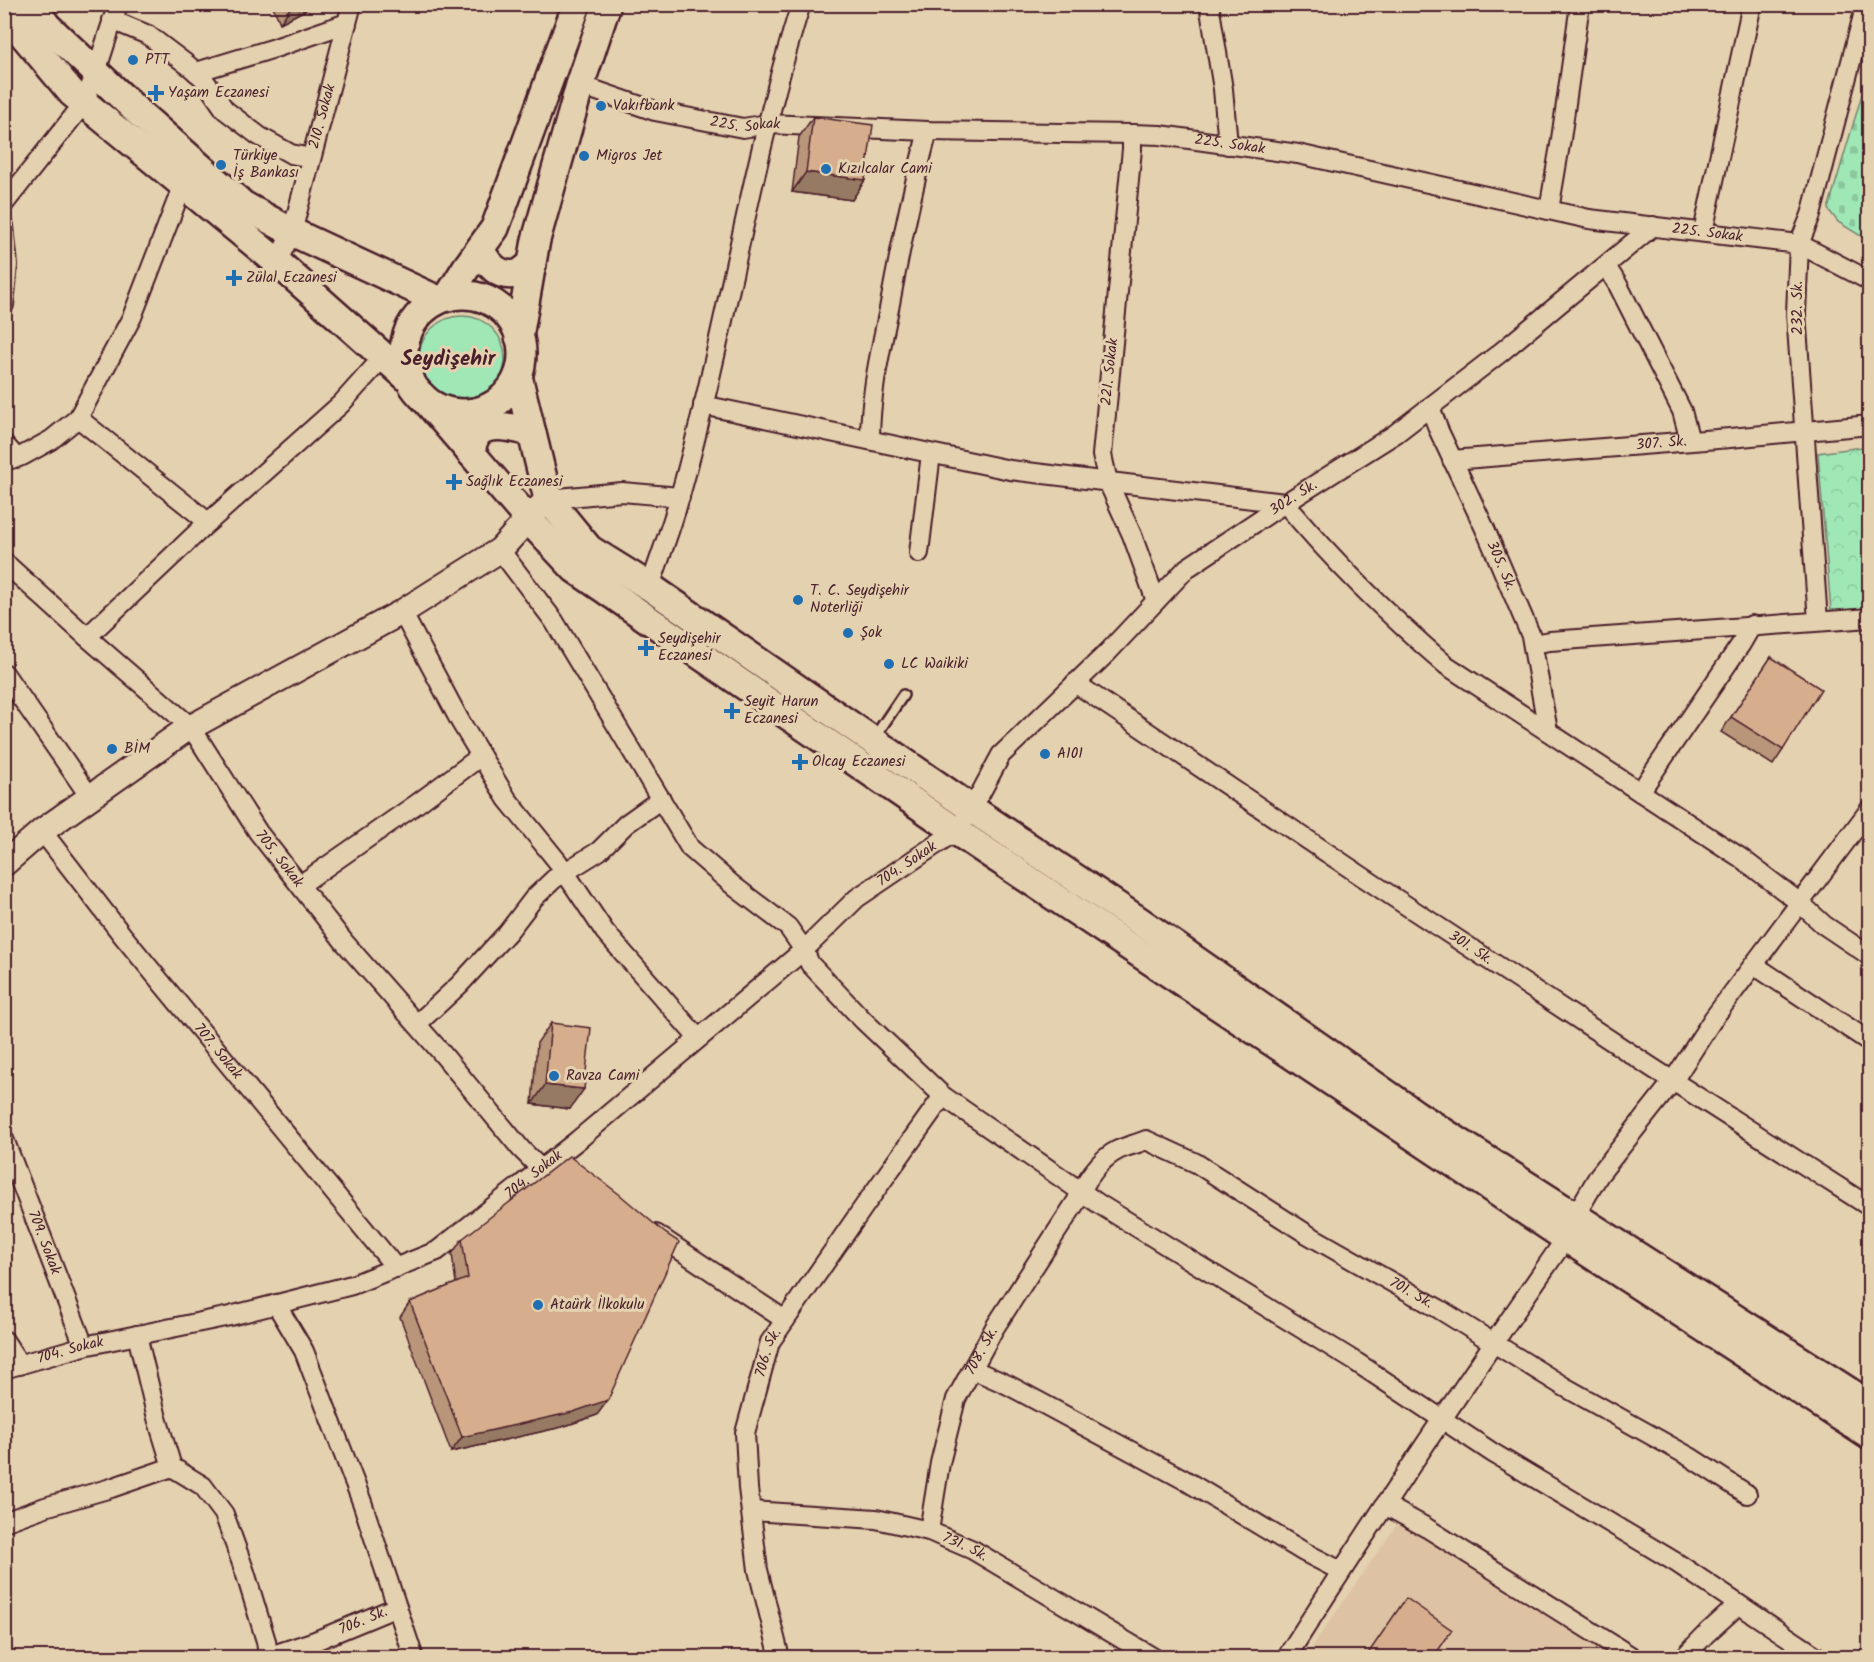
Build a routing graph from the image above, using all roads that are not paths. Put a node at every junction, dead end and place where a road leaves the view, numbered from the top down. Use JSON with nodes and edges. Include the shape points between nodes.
{"nodes":[{"id":1,"x":31,"y":4,"type":"edge"},
{"id":2,"x":352,"y":4,"type":"edge"},
{"id":3,"x":577,"y":4,"type":"edge"},
{"id":4,"x":607,"y":4,"type":"edge"},
{"id":5,"x":801,"y":4,"type":"edge"},
{"id":6,"x":1209,"y":4,"type":"edge"},
{"id":7,"x":1580,"y":4,"type":"edge"},
{"id":8,"x":1752,"y":4,"type":"edge"},
{"id":9,"x":1866,"y":4,"type":"edge"},
{"id":10,"x":4,"y":12,"type":"edge"},
{"id":11,"x":115,"y":12,"type":"edge"},
{"id":12,"x":347,"y":23,"type":"junction"},
{"id":13,"x":96,"y":72,"type":"junction"},
{"id":14,"x":195,"y":72,"type":"junction"},
{"id":15,"x":580,"y":85,"type":"junction"},
{"id":16,"x":84,"y":103,"type":"junction"},
{"id":17,"x":768,"y":124,"type":"junction"},
{"id":18,"x":928,"y":130,"type":"junction"},
{"id":19,"x":1131,"y":134,"type":"junction"},
{"id":20,"x":1228,"y":145,"type":"junction"},
{"id":21,"x":311,"y":158,"type":"junction"},
{"id":22,"x":183,"y":185,"type":"junction"},
{"id":23,"x":4,"y":204,"type":"edge"},
{"id":24,"x":1549,"y":210,"type":"junction"},
{"id":25,"x":4,"y":226,"type":"edge"},
{"id":26,"x":1653,"y":226,"type":"junction"},
{"id":27,"x":292,"y":232,"type":"junction"},
{"id":28,"x":1702,"y":232,"type":"junction"},
{"id":29,"x":1799,"y":244,"type":"junction"},
{"id":30,"x":480,"y":249,"type":"junction"},
{"id":31,"x":277,"y":262,"type":"junction"},
{"id":32,"x":532,"y":264,"type":"junction"},
{"id":33,"x":1606,"y":266,"type":"junction"},
{"id":34,"x":1869,"y":281,"type":"edge"},
{"id":35,"x":442,"y":299,"type":"junction"},
{"id":36,"x":4,"y":305,"type":"edge"},
{"id":37,"x":519,"y":337,"type":"junction"},
{"id":38,"x":384,"y":356,"type":"junction"},
{"id":39,"x":518,"y":376,"type":"junction"},
{"id":40,"x":416,"y":389,"type":"junction"},
{"id":41,"x":702,"y":407,"type":"junction"},
{"id":42,"x":1430,"y":407,"type":"junction"},
{"id":43,"x":78,"y":418,"type":"junction"},
{"id":44,"x":1869,"y":425,"type":"edge"},
{"id":45,"x":1803,"y":431,"type":"junction"},
{"id":46,"x":532,"y":433,"type":"junction"},
{"id":47,"x":870,"y":440,"type":"junction"},
{"id":48,"x":1690,"y":441,"type":"junction"},
{"id":49,"x":4,"y":444,"type":"edge"},
{"id":50,"x":470,"y":452,"type":"junction"},
{"id":51,"x":11,"y":460,"type":"edge"},
{"id":52,"x":1452,"y":460,"type":"junction"},
{"id":53,"x":930,"y":462,"type":"junction"},
{"id":54,"x":1108,"y":482,"type":"junction"},
{"id":55,"x":680,"y":497,"type":"junction"},
{"id":56,"x":548,"y":499,"type":"junction"},
{"id":57,"x":1285,"y":503,"type":"junction"},
{"id":58,"x":528,"y":519,"type":"junction"},
{"id":59,"x":208,"y":522,"type":"junction"},
{"id":60,"x":500,"y":550,"type":"junction"},
{"id":61,"x":919,"y":553,"type":"dead end"},
{"id":62,"x":4,"y":562,"type":"edge"},
{"id":63,"x":650,"y":587,"type":"junction"},
{"id":64,"x":1156,"y":601,"type":"junction"},
{"id":65,"x":402,"y":612,"type":"junction"},
{"id":66,"x":1869,"y":618,"type":"edge"},
{"id":67,"x":1818,"y":621,"type":"junction"},
{"id":68,"x":1752,"y":625,"type":"junction"},
{"id":69,"x":87,"y":638,"type":"junction"},
{"id":70,"x":1533,"y":644,"type":"junction"},
{"id":71,"x":4,"y":673,"type":"edge"},
{"id":72,"x":1075,"y":683,"type":"junction"},
{"id":73,"x":903,"y":695,"type":"dead end"},
{"id":74,"x":191,"y":727,"type":"junction"},
{"id":75,"x":1548,"y":731,"type":"junction"},
{"id":76,"x":872,"y":740,"type":"junction"},
{"id":77,"x":481,"y":756,"type":"junction"},
{"id":78,"x":1640,"y":792,"type":"junction"},
{"id":79,"x":90,"y":797,"type":"junction"},
{"id":80,"x":661,"y":799,"type":"junction"},
{"id":81,"x":972,"y":808,"type":"junction"},
{"id":82,"x":1869,"y":809,"type":"edge"},
{"id":83,"x":42,"y":831,"type":"junction"},
{"id":84,"x":956,"y":831,"type":"junction"},
{"id":85,"x":4,"y":864,"type":"edge"},
{"id":86,"x":565,"y":872,"type":"junction"},
{"id":87,"x":300,"y":885,"type":"junction"},
{"id":88,"x":1800,"y":903,"type":"junction"},
{"id":89,"x":804,"y":950,"type":"junction"},
{"id":90,"x":1869,"y":956,"type":"edge"},
{"id":91,"x":1754,"y":965,"type":"junction"},
{"id":92,"x":417,"y":1024,"type":"junction"},
{"id":93,"x":698,"y":1038,"type":"junction"},
{"id":94,"x":1869,"y":1042,"type":"edge"},
{"id":95,"x":1673,"y":1081,"type":"junction"},
{"id":96,"x":943,"y":1096,"type":"junction"},
{"id":97,"x":4,"y":1139,"type":"edge"},
{"id":98,"x":541,"y":1169,"type":"junction"},
{"id":99,"x":1080,"y":1191,"type":"junction"},
{"id":100,"x":1869,"y":1208,"type":"edge"},
{"id":101,"x":644,"y":1224,"type":"edge"},
{"id":102,"x":1570,"y":1227,"type":"junction"},
{"id":103,"x":396,"y":1268,"type":"junction"},
{"id":104,"x":276,"y":1305,"type":"junction"},
{"id":105,"x":785,"y":1320,"type":"junction"},
{"id":106,"x":137,"y":1335,"type":"junction"},
{"id":107,"x":4,"y":1340,"type":"edge"},
{"id":108,"x":1492,"y":1344,"type":"junction"},
{"id":109,"x":84,"y":1346,"type":"junction"},
{"id":110,"x":12,"y":1367,"type":"edge"},
{"id":111,"x":972,"y":1369,"type":"junction"},
{"id":112,"x":1869,"y":1405,"type":"edge"},
{"id":113,"x":1443,"y":1419,"type":"junction"},
{"id":114,"x":1869,"y":1436,"type":"edge"},
{"id":115,"x":172,"y":1467,"type":"junction"},
{"id":116,"x":1747,"y":1494,"type":"dead end"},
{"id":117,"x":1385,"y":1505,"type":"junction"},
{"id":118,"x":751,"y":1511,"type":"junction"},
{"id":119,"x":4,"y":1522,"type":"edge"},
{"id":120,"x":929,"y":1531,"type":"junction"},
{"id":121,"x":1341,"y":1571,"type":"junction"},
{"id":122,"x":1738,"y":1605,"type":"junction"},
{"id":123,"x":397,"y":1607,"type":"junction"},
{"id":124,"x":266,"y":1657,"type":"edge"},
{"id":125,"x":414,"y":1658,"type":"edge"},
{"id":126,"x":780,"y":1658,"type":"edge"},
{"id":127,"x":1154,"y":1658,"type":"edge"},
{"id":128,"x":1286,"y":1658,"type":"edge"},
{"id":129,"x":1634,"y":1658,"type":"edge"},
{"id":130,"x":1683,"y":1658,"type":"edge"},
{"id":131,"x":1819,"y":1658,"type":"edge"}],
"edges":[{"from":1,"to":13,"type":"main road","via":[[47,26]]},
{"from":2,"to":12,"type":"street","name":"210. Sokak"},
{"from":3,"to":30,"type":"main road","via":[[495,228]]},
{"from":4,"to":15,"type":"main road"},
{"from":5,"to":17,"type":"street"},
{"from":6,"to":20,"type":"street"},
{"from":7,"to":24,"type":"street"},
{"from":8,"to":28,"type":"street"},
{"from":9,"to":29,"type":"street","name":"232. Sk.","via":[[1811,215]]},
{"from":10,"to":16,"type":"main road"},
{"from":11,"to":13,"type":"street"},
{"from":11,"to":14,"type":"street"},
{"from":12,"to":14,"type":"street"},
{"from":12,"to":21,"type":"street","name":"210. Sokak"},
{"from":13,"to":16,"type":"street"},
{"from":13,"to":27,"type":"main road","via":[[243,205]]},
{"from":14,"to":21,"type":"street","via":[[225,110],[259,136],[291,154]]},
{"from":15,"to":17,"type":"street","name":"225. Sokak","via":[[655,111],[743,128]]},
{"from":15,"to":32,"type":"main road"},
{"from":16,"to":22,"type":"main road"},
{"from":16,"to":23,"type":"street"},
{"from":17,"to":18,"type":"street","name":"225. Sokak"},
{"from":17,"to":41,"type":"street"},
{"from":18,"to":19,"type":"street","name":"225. Sokak"},
{"from":18,"to":47,"type":"street","via":[[912,190],[881,349],[870,410]]},
{"from":19,"to":20,"type":"street","name":"225. Sokak"},
{"from":19,"to":54,"type":"street","name":"221. Sokak","via":[[1102,455]]},
{"from":20,"to":24,"type":"street","name":"225. Sokak","via":[[1298,154]]},
{"from":21,"to":27,"type":"street","name":"210. Sokak"},
{"from":22,"to":31,"type":"main road"},
{"from":22,"to":43,"type":"street","via":[[132,317]]},
{"from":24,"to":26,"type":"street","name":"225. Sokak"},
{"from":25,"to":36,"type":"street","via":[[8,265]]},
{"from":26,"to":28,"type":"street","name":"225. Sokak"},
{"from":26,"to":33,"type":"street","name":"302. Sk."},
{"from":27,"to":31,"type":"street","name":"210. Sokak"},
{"from":27,"to":35,"type":"main road"},
{"from":28,"to":29,"type":"street","name":"225. Sokak"},
{"from":29,"to":34,"type":"street","name":"225. Sokak"},
{"from":29,"to":45,"type":"street","name":"232. Sk.","via":[[1796,313]]},
{"from":30,"to":32,"type":"main road","via":[[489,265],[503,274],[518,274]]},
{"from":30,"to":35,"type":"main road"},
{"from":31,"to":38,"type":"main road"},
{"from":32,"to":37,"type":"main road"},
{"from":33,"to":42,"type":"street","name":"302. Sk."},
{"from":33,"to":48,"type":"street","via":[[1682,411]]},
{"from":35,"to":37,"type":"main road","via":[[465,295],[483,299],[499,307]]},
{"from":35,"to":40,"type":"main road","via":[[422,311],[405,344],[405,363]]},
{"from":37,"to":39,"type":"main road","via":[[522,356]]},
{"from":38,"to":40,"type":"main road"},
{"from":38,"to":59,"type":"street","via":[[341,404]]},
{"from":39,"to":40,"type":"main road","via":[[494,405],[476,412],[456,413],[438,407]]},
{"from":39,"to":46,"type":"main road"},
{"from":40,"to":50,"type":"main road"},
{"from":41,"to":47,"type":"street"},
{"from":41,"to":53,"type":"street"},
{"from":41,"to":55,"type":"street"},
{"from":42,"to":52,"type":"street","name":"305. Sk."},
{"from":42,"to":57,"type":"street","name":"302. Sk.","via":[[1395,434]]},
{"from":43,"to":51,"type":"street","via":[[51,440]]},
{"from":43,"to":59,"type":"street"},
{"from":44,"to":45,"type":"street","name":"307. Sk."},
{"from":45,"to":48,"type":"street","name":"307. Sk."},
{"from":45,"to":67,"type":"street","name":"232. Sk."},
{"from":46,"to":50,"type":"main road","via":[[512,427],[485,428],[476,436]]},
{"from":46,"to":56,"type":"main road"},
{"from":47,"to":54,"type":"street","via":[[1010,470]]},
{"from":48,"to":52,"type":"street","name":"307. Sk."},
{"from":49,"to":51,"type":"street"},
{"from":50,"to":58,"type":"main road"},
{"from":52,"to":70,"type":"street","name":"305. Sk."},
{"from":53,"to":54,"type":"street","via":[[1055,485],[1091,488]]},
{"from":53,"to":61,"type":"street"},
{"from":54,"to":57,"type":"street"},
{"from":54,"to":64,"type":"street","name":"221. Sokak"},
{"from":55,"to":56,"type":"street","via":[[622,492]]},
{"from":55,"to":63,"type":"street"},
{"from":56,"to":58,"type":"street"},
{"from":56,"to":63,"type":"main road","via":[[590,549]]},
{"from":57,"to":64,"type":"street","name":"302. Sk.","via":[[1187,568]]},
{"from":57,"to":75,"type":"street","via":[[1317,542],[1402,627],[1446,665]]},
{"from":58,"to":60,"type":"street"},
{"from":58,"to":84,"type":"main road","via":[[574,569]]},
{"from":59,"to":69,"type":"street"},
{"from":60,"to":65,"type":"street"},
{"from":60,"to":80,"type":"street","via":[[554,621]]},
{"from":62,"to":69,"type":"street","name":"705. Sokak"},
{"from":63,"to":76,"type":"main road"},
{"from":64,"to":72,"type":"street","name":"302. Sk."},
{"from":65,"to":74,"type":"street"},
{"from":65,"to":77,"type":"street"},
{"from":66,"to":67,"type":"street"},
{"from":67,"to":68,"type":"street"},
{"from":68,"to":70,"type":"street"},
{"from":68,"to":78,"type":"street"},
{"from":69,"to":74,"type":"street","name":"705. Sokak"},
{"from":70,"to":75,"type":"street","name":"305. Sk."},
{"from":71,"to":79,"type":"street"},
{"from":72,"to":81,"type":"street","name":"302. Sk.","via":[[1001,755]]},
{"from":72,"to":95,"type":"street","name":"301. Sk."},
{"from":73,"to":76,"type":"lane"},
{"from":74,"to":79,"type":"street"},
{"from":74,"to":87,"type":"street","name":"705. Sokak","via":[[258,832]]},
{"from":75,"to":78,"type":"street"},
{"from":76,"to":81,"type":"main road"},
{"from":77,"to":86,"type":"street","via":[[507,799]]},
{"from":77,"to":87,"type":"street"},
{"from":78,"to":88,"type":"street","via":[[1741,858]]},
{"from":79,"to":83,"type":"street"},
{"from":80,"to":86,"type":"street","via":[[599,851]]},
{"from":80,"to":89,"type":"street","via":[[690,848],[788,927]]},
{"from":81,"to":84,"type":"street","name":"704. Sokak"},
{"from":81,"to":102,"type":"main road","via":[[1417,1115]]},
{"from":82,"to":88,"type":"street"},
{"from":83,"to":85,"type":"street"},
{"from":83,"to":103,"type":"street","name":"707. Sokak","via":[[123,936]]},
{"from":84,"to":89,"type":"street","name":"704. Sokak","via":[[857,898]]},
{"from":84,"to":102,"type":"main road"},
{"from":86,"to":92,"type":"street","via":[[534,898],[459,985]]},
{"from":86,"to":93,"type":"street","via":[[605,932]]},
{"from":87,"to":92,"type":"street","name":"705. Sokak"},
{"from":88,"to":90,"type":"street"},
{"from":88,"to":91,"type":"street"},
{"from":89,"to":93,"type":"street","name":"704. Sokak"},
{"from":89,"to":96,"type":"street","via":[[810,964],[863,1020]]},
{"from":91,"to":94,"type":"street"},
{"from":91,"to":95,"type":"street"},
{"from":92,"to":98,"type":"street","name":"705. Sokak"},
{"from":93,"to":98,"type":"street","name":"704. Sokak","via":[[567,1158]]},
{"from":95,"to":100,"type":"street","name":"301. Sk."},
{"from":95,"to":102,"type":"street","via":[[1599,1175]]},
{"from":96,"to":99,"type":"street"},
{"from":96,"to":105,"type":"street","name":"706. Sk."},
{"from":97,"to":109,"type":"street","name":"709. Sokak"},
{"from":98,"to":103,"type":"street","name":"704. Sokak","via":[[437,1251]]},
{"from":99,"to":108,"type":"street","name":"701. Sk.","via":[[1092,1172],[1116,1151],[1146,1140],[1196,1163]]},
{"from":99,"to":111,"type":"street","name":"708. Sk."},
{"from":99,"to":113,"type":"street"},
{"from":101,"to":105,"type":"street"},
{"from":102,"to":108,"type":"street"},
{"from":102,"to":112,"type":"main road"},
{"from":102,"to":114,"type":"main road"},
{"from":103,"to":104,"type":"street","name":"704. Sokak","via":[[352,1285]]},
{"from":104,"to":106,"type":"street","name":"704. Sokak"},
{"from":104,"to":123,"type":"street","via":[[304,1352],[362,1502]]},
{"from":105,"to":118,"type":"street","name":"706. Sk.","via":[[770,1342],[745,1433]]},
{"from":106,"to":109,"type":"street","name":"704. Sokak"},
{"from":106,"to":115,"type":"street"},
{"from":107,"to":110,"type":"street"},
{"from":108,"to":113,"type":"street"},
{"from":108,"to":116,"type":"street","name":"701. Sk."},
{"from":109,"to":110,"type":"street","name":"704. Sokak"},
{"from":111,"to":120,"type":"street","name":"708. Sk.","via":[[956,1399],[940,1462]]},
{"from":111,"to":121,"type":"street","via":[[1183,1479]]},
{"from":113,"to":117,"type":"street"},
{"from":113,"to":122,"type":"street"},
{"from":115,"to":119,"type":"street"},
{"from":115,"to":124,"type":"street","via":[[203,1486],[224,1514],[266,1641]]},
{"from":117,"to":121,"type":"street"},
{"from":117,"to":129,"type":"street"},
{"from":118,"to":120,"type":"street","name":"731. Sk.","via":[[876,1519]]},
{"from":118,"to":126,"type":"street","name":"706. Sk.","via":[[758,1570]]},
{"from":120,"to":127,"type":"street","name":"731. Sk.","via":[[973,1550]]},
{"from":121,"to":128,"type":"street"},
{"from":122,"to":130,"type":"street"},
{"from":122,"to":131,"type":"street"},
{"from":123,"to":124,"type":"street","name":"706. Sk."},
{"from":123,"to":125,"type":"street"}]}
